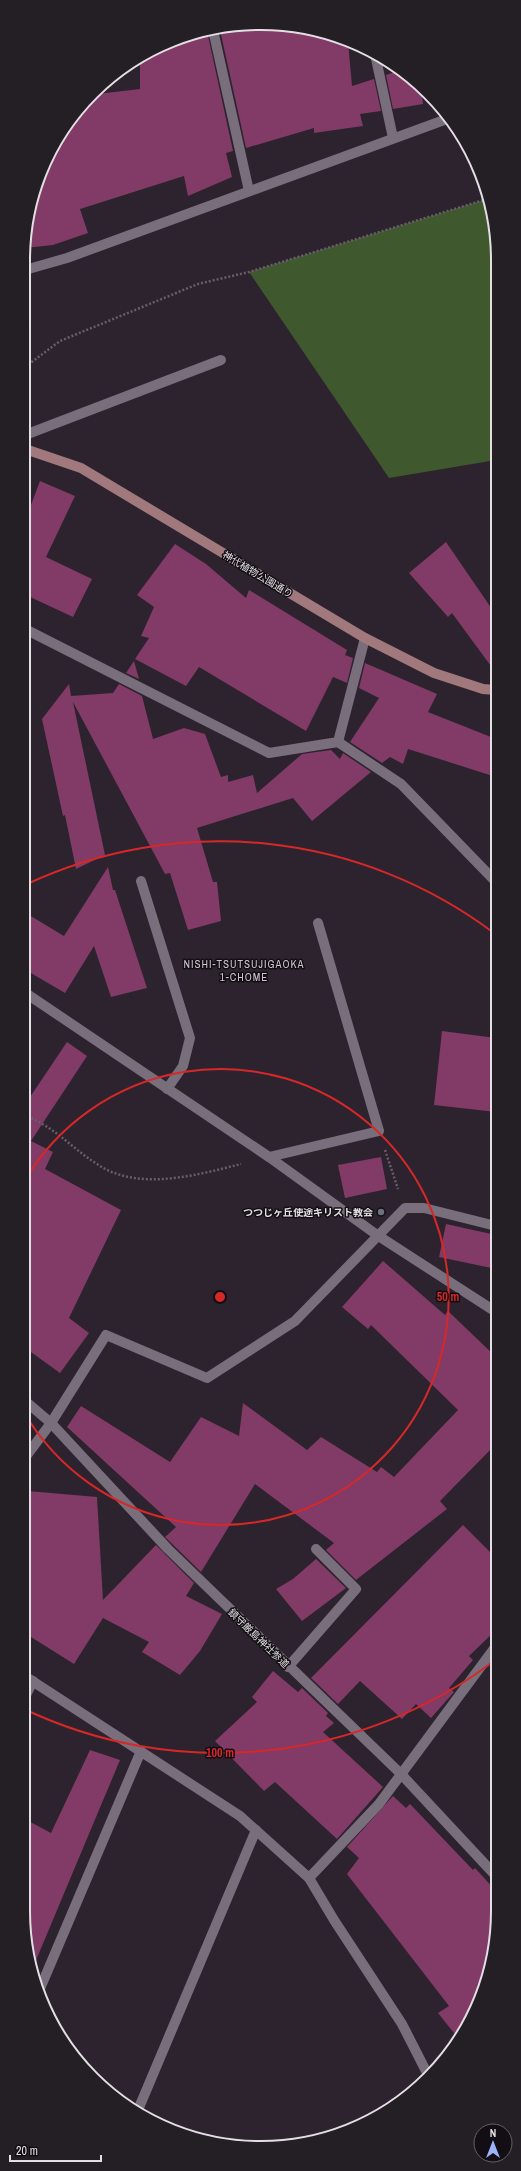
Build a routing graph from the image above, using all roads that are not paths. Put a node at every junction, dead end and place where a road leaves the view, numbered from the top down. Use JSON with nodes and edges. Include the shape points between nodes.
{"nodes":[{"id":1,"x":214,"y":35,"type":"edge"},
{"id":2,"x":377,"y":61,"type":"edge"},
{"id":3,"x":443,"y":120,"type":"edge"},
{"id":4,"x":393,"y":138,"type":"junction"},
{"id":5,"x":249,"y":191,"type":"junction"},
{"id":6,"x":30,"y":269,"type":"edge"},
{"id":7,"x":221,"y":360,"type":"dead end"},
{"id":8,"x":30,"y":433,"type":"edge"},
{"id":9,"x":30,"y":451,"type":"edge"},
{"id":10,"x":30,"y":632,"type":"edge"},
{"id":11,"x":365,"y":638,"type":"junction"},
{"id":12,"x":491,"y":690,"type":"edge"},
{"id":13,"x":338,"y":742,"type":"junction"},
{"id":14,"x":491,"y":877,"type":"edge"},
{"id":15,"x":141,"y":881,"type":"dead end"},
{"id":16,"x":318,"y":923,"type":"dead end"},
{"id":17,"x":30,"y":996,"type":"edge"},
{"id":18,"x":168,"y":1089,"type":"junction"},
{"id":19,"x":269,"y":1157,"type":"junction"},
{"id":20,"x":491,"y":1225,"type":"edge"},
{"id":21,"x":378,"y":1235,"type":"junction"},
{"id":22,"x":491,"y":1309,"type":"edge"},
{"id":23,"x":30,"y":1405,"type":"edge"},
{"id":24,"x":51,"y":1423,"type":"junction"},
{"id":25,"x":30,"y":1451,"type":"edge"},
{"id":26,"x":316,"y":1548,"type":"dead end"},
{"id":27,"x":491,"y":1653,"type":"edge"},
{"id":28,"x":288,"y":1667,"type":"junction"},
{"id":29,"x":30,"y":1679,"type":"edge"},
{"id":30,"x":33,"y":1681,"type":"junction"},
{"id":31,"x":30,"y":1687,"type":"edge"},
{"id":32,"x":141,"y":1751,"type":"junction"},
{"id":33,"x":401,"y":1774,"type":"junction"},
{"id":34,"x":256,"y":1830,"type":"junction"},
{"id":35,"x":491,"y":1871,"type":"edge"},
{"id":36,"x":309,"y":1878,"type":"junction"},
{"id":37,"x":42,"y":1984,"type":"edge"},
{"id":38,"x":425,"y":2071,"type":"edge"},
{"id":39,"x":139,"y":2107,"type":"edge"}],
"edges":[{"from":1,"to":5,"type":"street"},
{"from":2,"to":4,"type":"street"},
{"from":3,"to":4,"type":"street"},
{"from":4,"to":5,"type":"street"},
{"from":5,"to":6,"type":"street","via":[[67,258]]},
{"from":7,"to":8,"type":"street"},
{"from":9,"to":11,"type":"street","name":"神代植物公園通り","via":[[81,468]]},
{"from":10,"to":13,"type":"street","via":[[269,753]]},
{"from":11,"to":12,"type":"street","name":"神代植物公園通り","via":[[434,673]]},
{"from":11,"to":13,"type":"street"},
{"from":13,"to":14,"type":"street","via":[[401,784]]},
{"from":15,"to":18,"type":"street","via":[[190,1038],[183,1066]]},
{"from":16,"to":19,"type":"street","via":[[379,1131]]},
{"from":17,"to":18,"type":"street"},
{"from":18,"to":19,"type":"street"},
{"from":19,"to":21,"type":"street"},
{"from":20,"to":21,"type":"street","via":[[424,1208],[405,1208]]},
{"from":21,"to":22,"type":"street"},
{"from":21,"to":24,"type":"street","via":[[295,1321],[207,1378],[106,1335]]},
{"from":23,"to":24,"type":"street","name":"鎮守厳島神社参道"},
{"from":24,"to":25,"type":"street"},
{"from":24,"to":28,"type":"street","name":"鎮守厳島神社参道","via":[[168,1549]]},
{"from":26,"to":28,"type":"street","via":[[356,1590]]},
{"from":27,"to":33,"type":"street"},
{"from":28,"to":33,"type":"street","name":"鎮守厳島神社参道"},
{"from":29,"to":30,"type":"street"},
{"from":30,"to":31,"type":"street"},
{"from":30,"to":32,"type":"street"},
{"from":32,"to":34,"type":"street","via":[[240,1816]]},
{"from":32,"to":37,"type":"street"},
{"from":33,"to":35,"type":"street","name":"鎮守厳島神社参道"},
{"from":33,"to":36,"type":"street","via":[[379,1804]]},
{"from":34,"to":36,"type":"street"},
{"from":34,"to":39,"type":"street"},
{"from":36,"to":38,"type":"street","via":[[402,2024]]}]}
